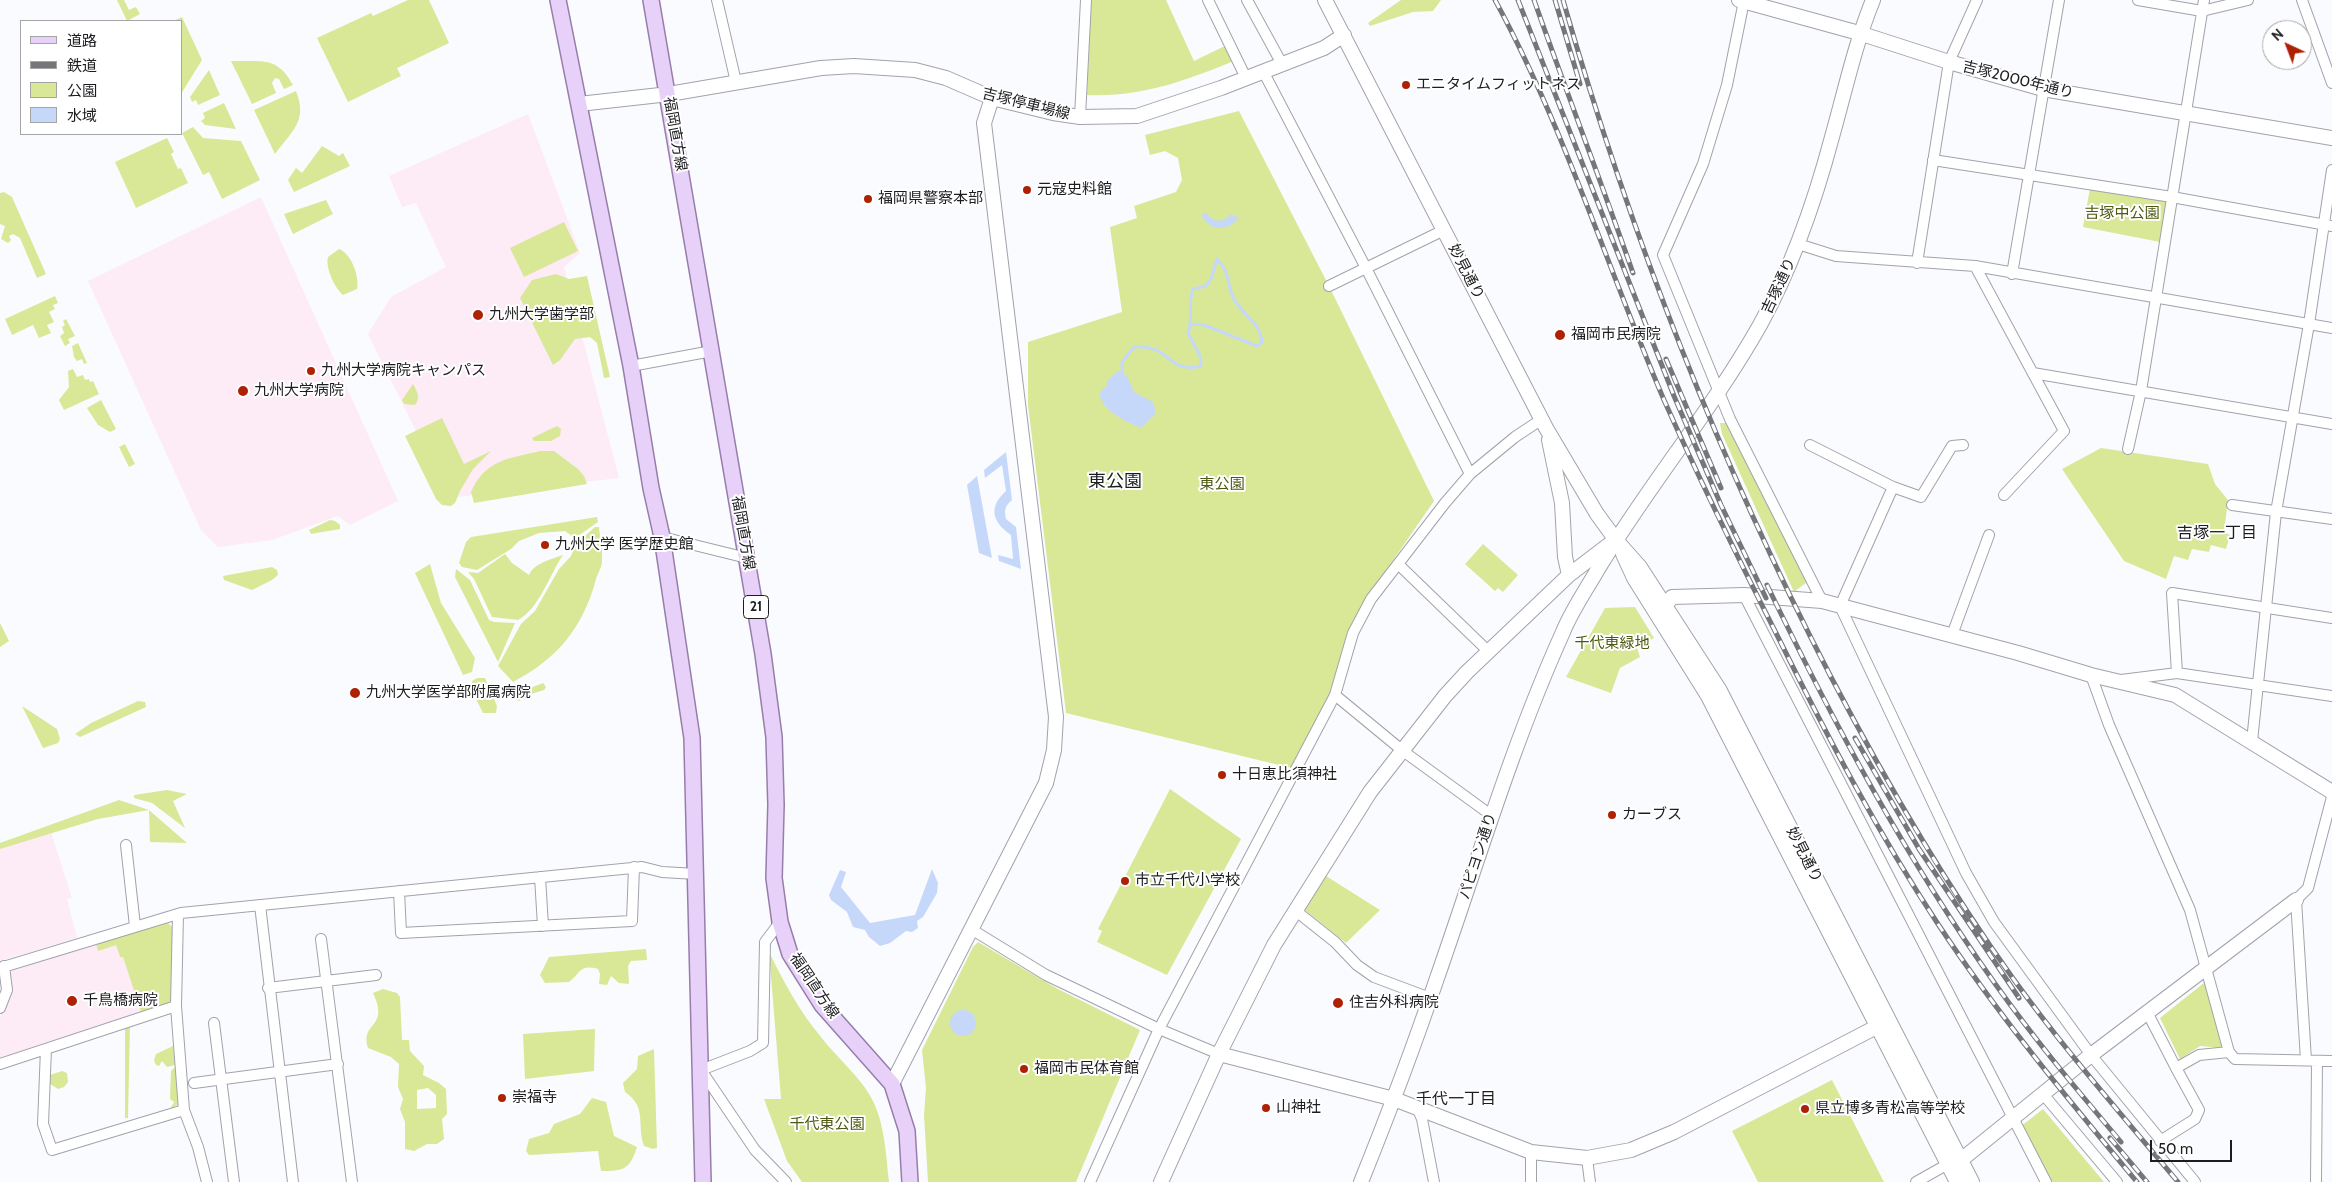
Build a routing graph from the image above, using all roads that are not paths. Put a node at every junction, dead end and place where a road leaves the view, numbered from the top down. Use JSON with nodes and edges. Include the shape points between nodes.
{"nodes":[{"id":1,"x":558,"y":0,"type":"edge"},
{"id":2,"x":651,"y":0,"type":"edge"},
{"id":3,"x":717,"y":0,"type":"edge"},
{"id":4,"x":1086,"y":0,"type":"edge"},
{"id":5,"x":1208,"y":0,"type":"edge"},
{"id":6,"x":1247,"y":0,"type":"edge"},
{"id":7,"x":1325,"y":0,"type":"edge"},
{"id":8,"x":1873,"y":0,"type":"edge"},
{"id":9,"x":1978,"y":0,"type":"edge"},
{"id":10,"x":2059,"y":0,"type":"edge"},
{"id":11,"x":2138,"y":0,"type":"edge"},
{"id":12,"x":2204,"y":0,"type":"edge"},
{"id":13,"x":2248,"y":0,"type":"edge"},
{"id":14,"x":2302,"y":0,"type":"edge"},
{"id":15,"x":1742,"y":1,"type":"edge"},
{"id":16,"x":2202,"y":11,"type":"junction"},
{"id":17,"x":1859,"y":33,"type":"junction"},
{"id":18,"x":1344,"y":35,"type":"junction"},
{"id":19,"x":1949,"y":62,"type":"junction"},
{"id":20,"x":1282,"y":64,"type":"junction"},
{"id":21,"x":1263,"y":71,"type":"junction"},
{"id":22,"x":1246,"y":78,"type":"junction"},
{"id":23,"x":736,"y":82,"type":"junction"},
{"id":24,"x":2332,"y":83,"type":"edge"},
{"id":25,"x":2044,"y":89,"type":"junction"},
{"id":26,"x":668,"y":94,"type":"junction"},
{"id":27,"x":992,"y":98,"type":"junction"},
{"id":28,"x":579,"y":104,"type":"junction"},
{"id":29,"x":2186,"y":113,"type":"junction"},
{"id":30,"x":1080,"y":117,"type":"junction"},
{"id":31,"x":2332,"y":138,"type":"edge"},
{"id":32,"x":1933,"y":160,"type":"junction"},
{"id":33,"x":2332,"y":170,"type":"edge"},
{"id":34,"x":2028,"y":176,"type":"junction"},
{"id":35,"x":2172,"y":198,"type":"junction"},
{"id":36,"x":2327,"y":225,"type":"edge"},
{"id":37,"x":1444,"y":230,"type":"junction"},
{"id":38,"x":1798,"y":244,"type":"junction"},
{"id":39,"x":1916,"y":263,"type":"junction"},
{"id":40,"x":1975,"y":266,"type":"junction"},
{"id":41,"x":1366,"y":268,"type":"junction"},
{"id":42,"x":2012,"y":274,"type":"junction"},
{"id":43,"x":1329,"y":286,"type":"dead end"},
{"id":44,"x":2155,"y":298,"type":"junction"},
{"id":45,"x":2309,"y":324,"type":"junction"},
{"id":46,"x":2332,"y":328,"type":"edge"},
{"id":47,"x":712,"y":351,"type":"junction"},
{"id":48,"x":631,"y":366,"type":"junction"},
{"id":49,"x":2033,"y":373,"type":"junction"},
{"id":50,"x":2141,"y":391,"type":"junction"},
{"id":51,"x":1718,"y":392,"type":"junction"},
{"id":52,"x":2292,"y":418,"type":"junction"},
{"id":53,"x":1544,"y":424,"type":"junction"},
{"id":54,"x":2332,"y":424,"type":"edge"},
{"id":55,"x":1810,"y":445,"type":"dead end"},
{"id":56,"x":1963,"y":445,"type":"dead end"},
{"id":57,"x":2128,"y":448,"type":"dead end"},
{"id":58,"x":1470,"y":474,"type":"junction"},
{"id":59,"x":1894,"y":487,"type":"junction"},
{"id":60,"x":2004,"y":495,"type":"dead end"},
{"id":61,"x":2232,"y":505,"type":"dead end"},
{"id":62,"x":2276,"y":512,"type":"junction"},
{"id":63,"x":2332,"y":519,"type":"edge"},
{"id":64,"x":1989,"y":535,"type":"dead end"},
{"id":65,"x":662,"y":537,"type":"junction"},
{"id":66,"x":1616,"y":540,"type":"junction"},
{"id":67,"x":747,"y":558,"type":"junction"},
{"id":68,"x":1398,"y":564,"type":"junction"},
{"id":69,"x":1569,"y":575,"type":"junction"},
{"id":70,"x":1744,"y":595,"type":"junction"},
{"id":71,"x":1822,"y":601,"type":"junction"},
{"id":72,"x":1666,"y":605,"type":"junction"},
{"id":73,"x":1840,"y":606,"type":"junction"},
{"id":74,"x":2265,"y":608,"type":"junction"},
{"id":75,"x":2332,"y":618,"type":"edge"},
{"id":76,"x":1952,"y":635,"type":"junction"},
{"id":77,"x":1488,"y":651,"type":"junction"},
{"id":78,"x":2177,"y":672,"type":"junction"},
{"id":79,"x":2091,"y":675,"type":"junction"},
{"id":80,"x":2117,"y":680,"type":"junction"},
{"id":81,"x":2259,"y":685,"type":"junction"},
{"id":82,"x":1336,"y":695,"type":"junction"},
{"id":83,"x":2332,"y":696,"type":"edge"},
{"id":84,"x":2252,"y":741,"type":"junction"},
{"id":85,"x":1404,"y":751,"type":"junction"},
{"id":86,"x":2332,"y":792,"type":"edge"},
{"id":87,"x":2332,"y":797,"type":"edge"},
{"id":88,"x":1491,"y":816,"type":"junction"},
{"id":89,"x":126,"y":845,"type":"dead end"},
{"id":90,"x":634,"y":868,"type":"junction"},
{"id":91,"x":697,"y":874,"type":"junction"},
{"id":92,"x":540,"y":877,"type":"junction"},
{"id":93,"x":399,"y":891,"type":"junction"},
{"id":94,"x":2296,"y":900,"type":"junction"},
{"id":95,"x":260,"y":905,"type":"junction"},
{"id":96,"x":1296,"y":911,"type":"junction"},
{"id":97,"x":178,"y":914,"type":"junction"},
{"id":98,"x":780,"y":922,"type":"junction"},
{"id":99,"x":135,"y":926,"type":"junction"},
{"id":100,"x":543,"y":926,"type":"junction"},
{"id":101,"x":971,"y":929,"type":"junction"},
{"id":102,"x":321,"y":939,"type":"dead end"},
{"id":103,"x":2,"y":967,"type":"edge"},
{"id":104,"x":2206,"y":967,"type":"junction"},
{"id":105,"x":376,"y":975,"type":"dead end"},
{"id":106,"x":327,"y":982,"type":"junction"},
{"id":107,"x":268,"y":988,"type":"junction"},
{"id":108,"x":1430,"y":998,"type":"junction"},
{"id":109,"x":176,"y":1006,"type":"junction"},
{"id":110,"x":0,"y":1008,"type":"edge"},
{"id":111,"x":2147,"y":1012,"type":"junction"},
{"id":112,"x":214,"y":1023,"type":"dead end"},
{"id":113,"x":1883,"y":1024,"type":"junction"},
{"id":114,"x":1159,"y":1029,"type":"junction"},
{"id":115,"x":46,"y":1049,"type":"junction"},
{"id":116,"x":2229,"y":1052,"type":"junction"},
{"id":117,"x":1219,"y":1054,"type":"junction"},
{"id":118,"x":2091,"y":1055,"type":"junction"},
{"id":119,"x":2312,"y":1061,"type":"junction"},
{"id":120,"x":2332,"y":1061,"type":"edge"},
{"id":121,"x":0,"y":1064,"type":"edge"},
{"id":122,"x":338,"y":1064,"type":"junction"},
{"id":123,"x":2176,"y":1068,"type":"junction"},
{"id":124,"x":701,"y":1070,"type":"junction"},
{"id":125,"x":279,"y":1072,"type":"junction"},
{"id":126,"x":221,"y":1079,"type":"junction"},
{"id":127,"x":194,"y":1083,"type":"dead end"},
{"id":128,"x":892,"y":1084,"type":"junction"},
{"id":129,"x":2043,"y":1094,"type":"junction"},
{"id":130,"x":1394,"y":1099,"type":"junction"},
{"id":131,"x":1417,"y":1106,"type":"junction"},
{"id":132,"x":184,"y":1110,"type":"junction"},
{"id":133,"x":2012,"y":1118,"type":"junction"},
{"id":134,"x":2160,"y":1141,"type":"junction"},
{"id":135,"x":1531,"y":1152,"type":"junction"},
{"id":136,"x":1587,"y":1158,"type":"junction"},
{"id":137,"x":1954,"y":1162,"type":"junction"},
{"id":138,"x":700,"y":1180,"type":"edge"},
{"id":139,"x":207,"y":1182,"type":"edge"},
{"id":140,"x":234,"y":1182,"type":"edge"},
{"id":141,"x":293,"y":1182,"type":"edge"},
{"id":142,"x":352,"y":1182,"type":"edge"},
{"id":143,"x":786,"y":1182,"type":"edge"},
{"id":144,"x":910,"y":1182,"type":"edge"},
{"id":145,"x":1090,"y":1182,"type":"edge"},
{"id":146,"x":1161,"y":1182,"type":"edge"},
{"id":147,"x":1361,"y":1182,"type":"edge"},
{"id":148,"x":1434,"y":1182,"type":"edge"},
{"id":149,"x":1531,"y":1182,"type":"edge"},
{"id":150,"x":1590,"y":1182,"type":"edge"},
{"id":151,"x":1916,"y":1182,"type":"edge"},
{"id":152,"x":1957,"y":1182,"type":"edge"},
{"id":153,"x":1972,"y":1182,"type":"edge"},
{"id":154,"x":2046,"y":1182,"type":"edge"},
{"id":155,"x":2117,"y":1182,"type":"edge"},
{"id":156,"x":2195,"y":1182,"type":"edge"},
{"id":157,"x":2316,"y":1182,"type":"edge"}],
"edges":[{"from":1,"to":28,"type":"main road"},
{"from":2,"to":26,"type":"main road","name":"福岡直方線","number":"21"},
{"from":3,"to":23,"type":"street"},
{"from":4,"to":30,"type":"street"},
{"from":5,"to":22,"type":"street"},
{"from":6,"to":20,"type":"street"},
{"from":7,"to":18,"type":"street","name":"妙見通り"},
{"from":8,"to":17,"type":"street","name":"吉塚通り"},
{"from":9,"to":19,"type":"street"},
{"from":10,"to":25,"type":"street"},
{"from":11,"to":16,"type":"street"},
{"from":12,"to":16,"type":"street"},
{"from":13,"to":16,"type":"street"},
{"from":14,"to":24,"type":"street"},
{"from":15,"to":17,"type":"street","name":"吉塚2000年通り"},
{"from":15,"to":51,"type":"street","via":[[1727,85],[1703,164],[1663,255]]},
{"from":16,"to":29,"type":"street"},
{"from":17,"to":19,"type":"street","name":"吉塚2000年通り"},
{"from":17,"to":38,"type":"street","name":"吉塚通り","via":[[1831,141]]},
{"from":18,"to":20,"type":"street","name":"吉塚停車場線","via":[[1324,48]]},
{"from":18,"to":37,"type":"street","name":"妙見通り"},
{"from":19,"to":25,"type":"street","name":"吉塚2000年通り"},
{"from":19,"to":32,"type":"street"},
{"from":20,"to":21,"type":"street","name":"吉塚停車場線"},
{"from":21,"to":22,"type":"street","name":"吉塚停車場線"},
{"from":21,"to":41,"type":"street"},
{"from":22,"to":30,"type":"street","name":"吉塚停車場線","via":[[1137,116]]},
{"from":23,"to":26,"type":"street","name":"吉塚停車場線"},
{"from":23,"to":27,"type":"street","name":"吉塚停車場線","via":[[821,68],[891,68],[946,78]]},
{"from":25,"to":29,"type":"street","name":"吉塚2000年通り"},
{"from":25,"to":34,"type":"street"},
{"from":26,"to":28,"type":"street","name":"吉塚停車場線"},
{"from":26,"to":47,"type":"main road","name":"福岡直方線","number":"21"},
{"from":27,"to":30,"type":"street","name":"吉塚停車場線"},
{"from":27,"to":101,"type":"street","via":[[984,123],[1056,717],[1054,750],[1046,782]]},
{"from":28,"to":48,"type":"main road"},
{"from":29,"to":31,"type":"street","name":"吉塚2000年通り"},
{"from":29,"to":35,"type":"street"},
{"from":32,"to":34,"type":"street"},
{"from":32,"to":39,"type":"street"},
{"from":33,"to":36,"type":"street"},
{"from":34,"to":35,"type":"street"},
{"from":34,"to":42,"type":"street"},
{"from":35,"to":36,"type":"street"},
{"from":35,"to":44,"type":"street"},
{"from":36,"to":45,"type":"street"},
{"from":37,"to":41,"type":"street"},
{"from":37,"to":53,"type":"street","name":"妙見通り"},
{"from":38,"to":39,"type":"street","via":[[1836,256]]},
{"from":38,"to":51,"type":"street","name":"吉塚通り","via":[[1760,324]]},
{"from":39,"to":40,"type":"street"},
{"from":40,"to":42,"type":"street"},
{"from":40,"to":49,"type":"street"},
{"from":41,"to":43,"type":"street"},
{"from":41,"to":58,"type":"street"},
{"from":42,"to":44,"type":"street"},
{"from":44,"to":45,"type":"street"},
{"from":44,"to":50,"type":"street"},
{"from":45,"to":46,"type":"street"},
{"from":45,"to":52,"type":"street"},
{"from":47,"to":48,"type":"street"},
{"from":47,"to":67,"type":"main road","name":"福岡直方線","number":"21"},
{"from":48,"to":65,"type":"main road"},
{"from":49,"to":50,"type":"street"},
{"from":49,"to":60,"type":"street","via":[[2064,431]]},
{"from":50,"to":52,"type":"street"},
{"from":50,"to":57,"type":"street"},
{"from":51,"to":66,"type":"street","name":"吉塚通り"},
{"from":51,"to":71,"type":"street"},
{"from":52,"to":54,"type":"street"},
{"from":52,"to":62,"type":"street"},
{"from":53,"to":58,"type":"street","via":[[1516,437]]},
{"from":53,"to":66,"type":"street","name":"妙見通り"},
{"from":53,"to":69,"type":"street","via":[[1562,503]]},
{"from":55,"to":59,"type":"street"},
{"from":56,"to":59,"type":"street","via":[[1952,446],[1921,497]]},
{"from":58,"to":68,"type":"street"},
{"from":59,"to":73,"type":"street"},
{"from":61,"to":62,"type":"street"},
{"from":62,"to":63,"type":"street"},
{"from":62,"to":74,"type":"street"},
{"from":64,"to":76,"type":"street"},
{"from":65,"to":67,"type":"street"},
{"from":65,"to":91,"type":"main road","via":[[692,738]]},
{"from":66,"to":69,"type":"street"},
{"from":66,"to":72,"type":"street","name":"妙見通り","via":[[1640,567]]},
{"from":66,"to":88,"type":"street","name":"パピヨン通り","via":[[1564,628],[1531,706]]},
{"from":66,"to":113,"type":"street","name":"妙見通り","via":[[1634,578],[1708,696]]},
{"from":67,"to":98,"type":"main road","name":"福岡直方線","number":"21","via":[[774,737],[774,878]]},
{"from":68,"to":77,"type":"street"},
{"from":68,"to":82,"type":"street","via":[[1371,599],[1353,633]]},
{"from":69,"to":77,"type":"street"},
{"from":70,"to":71,"type":"street"},
{"from":70,"to":72,"type":"street","via":[[1672,598]]},
{"from":70,"to":133,"type":"street"},
{"from":71,"to":73,"type":"street"},
{"from":72,"to":113,"type":"street","name":"妙見通り","via":[[1719,688]]},
{"from":73,"to":76,"type":"street"},
{"from":73,"to":118,"type":"street","via":[[1966,873],[1994,922]]},
{"from":74,"to":75,"type":"street"},
{"from":74,"to":78,"type":"street","via":[[2172,592]]},
{"from":74,"to":81,"type":"street"},
{"from":76,"to":79,"type":"street"},
{"from":77,"to":85,"type":"street","via":[[1445,696]]},
{"from":78,"to":80,"type":"street"},
{"from":78,"to":81,"type":"street"},
{"from":79,"to":80,"type":"street"},
{"from":79,"to":104,"type":"street","via":[[2109,725],[2190,910]]},
{"from":80,"to":84,"type":"street","via":[[2175,696]]},
{"from":81,"to":83,"type":"street"},
{"from":81,"to":84,"type":"street"},
{"from":82,"to":85,"type":"street"},
{"from":82,"to":114,"type":"street"},
{"from":84,"to":86,"type":"street"},
{"from":85,"to":88,"type":"street"},
{"from":85,"to":96,"type":"street","via":[[1370,792]]},
{"from":87,"to":94,"type":"street","via":[[2308,888]]},
{"from":88,"to":108,"type":"street","name":"パピヨン通り"},
{"from":89,"to":99,"type":"street"},
{"from":90,"to":91,"type":"street"},
{"from":90,"to":92,"type":"street"},
{"from":90,"to":100,"type":"street","via":[[632,921]]},
{"from":91,"to":124,"type":"main road"},
{"from":92,"to":93,"type":"street"},
{"from":92,"to":100,"type":"street"},
{"from":93,"to":95,"type":"street"},
{"from":93,"to":100,"type":"street","via":[[401,933]]},
{"from":94,"to":104,"type":"street"},
{"from":94,"to":119,"type":"street"},
{"from":95,"to":97,"type":"street"},
{"from":95,"to":107,"type":"street"},
{"from":96,"to":108,"type":"street","via":[[1374,977]]},
{"from":96,"to":117,"type":"street","via":[[1274,945]]},
{"from":97,"to":99,"type":"street"},
{"from":97,"to":109,"type":"street"},
{"from":98,"to":124,"type":"street","via":[[765,942],[763,1043]]},
{"from":98,"to":128,"type":"main road","name":"福岡直方線","number":"21","via":[[790,954],[822,1006]]},
{"from":99,"to":103,"type":"street"},
{"from":101,"to":114,"type":"street","via":[[1046,975]]},
{"from":101,"to":128,"type":"street"},
{"from":102,"to":106,"type":"street"},
{"from":103,"to":110,"type":"street","via":[[7,990]]},
{"from":104,"to":111,"type":"street"},
{"from":104,"to":116,"type":"street"},
{"from":105,"to":106,"type":"street"},
{"from":106,"to":107,"type":"street"},
{"from":106,"to":122,"type":"street"},
{"from":107,"to":125,"type":"street"},
{"from":108,"to":130,"type":"street","name":"パピヨン通り"},
{"from":109,"to":115,"type":"street"},
{"from":109,"to":132,"type":"street"},
{"from":111,"to":118,"type":"street"},
{"from":111,"to":123,"type":"street"},
{"from":112,"to":126,"type":"street"},
{"from":113,"to":136,"type":"street","via":[[1674,1132],[1631,1150]]},
{"from":113,"to":137,"type":"street","name":"妙見通り"},
{"from":114,"to":117,"type":"street"},
{"from":114,"to":145,"type":"street"},
{"from":115,"to":121,"type":"street"},
{"from":115,"to":132,"type":"street","via":[[43,1124],[52,1150]]},
{"from":116,"to":119,"type":"street","via":[[2235,1059]]},
{"from":116,"to":123,"type":"street","via":[[2199,1055]]},
{"from":117,"to":130,"type":"street"},
{"from":117,"to":146,"type":"street"},
{"from":118,"to":129,"type":"street"},
{"from":118,"to":134,"type":"street"},
{"from":119,"to":120,"type":"street"},
{"from":119,"to":157,"type":"street"},
{"from":122,"to":125,"type":"street"},
{"from":122,"to":142,"type":"street"},
{"from":123,"to":134,"type":"street","via":[[2199,1110],[2195,1119]]},
{"from":124,"to":138,"type":"main road"},
{"from":124,"to":143,"type":"street","via":[[755,1150]]},
{"from":125,"to":126,"type":"street"},
{"from":125,"to":141,"type":"street"},
{"from":126,"to":127,"type":"street"},
{"from":126,"to":140,"type":"street"},
{"from":128,"to":144,"type":"main road","name":"福岡直方線","number":"21","via":[[906,1131]]},
{"from":129,"to":133,"type":"street"},
{"from":129,"to":155,"type":"street"},
{"from":130,"to":131,"type":"street"},
{"from":130,"to":147,"type":"street","name":"パピヨン通り"},
{"from":131,"to":135,"type":"street"},
{"from":131,"to":148,"type":"street"},
{"from":132,"to":139,"type":"street"},
{"from":133,"to":137,"type":"street"},
{"from":133,"to":154,"type":"street"},
{"from":134,"to":156,"type":"street"},
{"from":135,"to":136,"type":"street"},
{"from":135,"to":149,"type":"street"},
{"from":136,"to":150,"type":"street"},
{"from":137,"to":151,"type":"street"},
{"from":137,"to":152,"type":"street","name":"妙見通り"},
{"from":137,"to":153,"type":"street","name":"妙見通り"}]}
